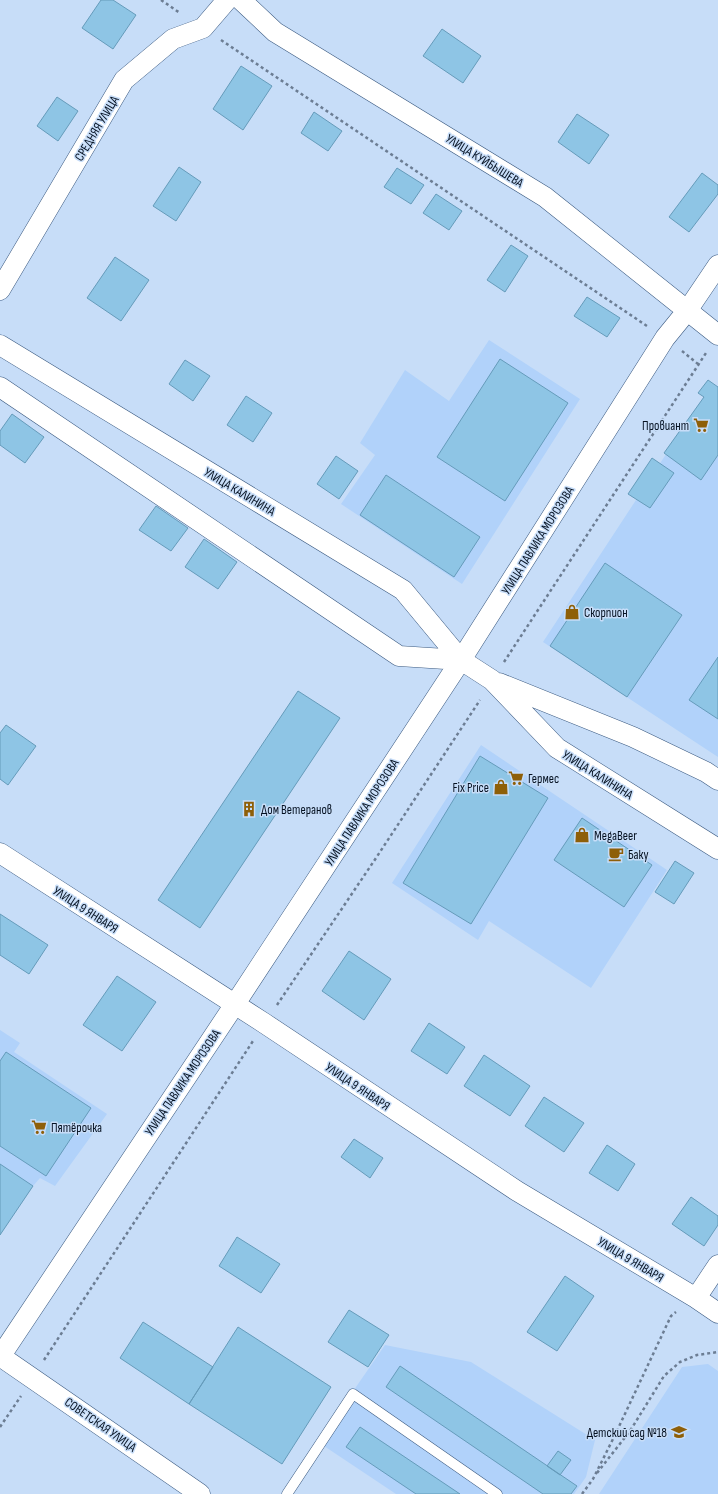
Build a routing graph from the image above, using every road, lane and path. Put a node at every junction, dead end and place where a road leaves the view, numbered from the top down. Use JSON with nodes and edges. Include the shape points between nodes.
{"nodes":[{"id":1,"x":161,"y":0,"type":"edge"},
{"id":2,"x":228,"y":0,"type":"edge"},
{"id":3,"x":242,"y":0,"type":"edge"},
{"id":4,"x":203,"y":28,"type":"junction"},
{"id":5,"x":718,"y":265,"type":"edge"},
{"id":6,"x":0,"y":290,"type":"edge"},
{"id":7,"x":687,"y":310,"type":"junction"},
{"id":8,"x":718,"y":334,"type":"edge"},
{"id":9,"x":665,"y":338,"type":"junction"},
{"id":10,"x":0,"y":345,"type":"edge"},
{"id":11,"x":698,"y":364,"type":"junction"},
{"id":12,"x":0,"y":387,"type":"edge"},
{"id":13,"x":461,"y":660,"type":"junction"},
{"id":14,"x":492,"y":680,"type":"junction"},
{"id":15,"x":718,"y":780,"type":"edge"},
{"id":16,"x":718,"y":849,"type":"edge"},
{"id":17,"x":0,"y":854,"type":"edge"},
{"id":18,"x":235,"y":1004,"type":"junction"},
{"id":19,"x":264,"y":1023,"type":"junction"},
{"id":20,"x":718,"y":1265,"type":"edge"},
{"id":21,"x":696,"y":1298,"type":"junction"},
{"id":22,"x":718,"y":1313,"type":"edge"},
{"id":23,"x":718,"y":1352,"type":"edge"},
{"id":24,"x":0,"y":1356,"type":"edge"},
{"id":25,"x":33,"y":1377,"type":"junction"},
{"id":26,"x":0,"y":1427,"type":"edge"},
{"id":27,"x":593,"y":1478,"type":"junction"},
{"id":28,"x":200,"y":1494,"type":"edge"},
{"id":29,"x":288,"y":1494,"type":"edge"},
{"id":30,"x":498,"y":1494,"type":"edge"},
{"id":31,"x":582,"y":1494,"type":"edge"}],
"edges":[{"from":1,"to":4,"type":"path"},
{"from":2,"to":4,"type":"street","name":"СРЕДНЯЯ УЛИЦА"},
{"from":3,"to":7,"type":"street","name":"УЛИЦА КУЙБЫШЕВА","via":[[276,32],[545,197]]},
{"from":4,"to":6,"type":"street","name":"СРЕДНЯЯ УЛИЦА","via":[[173,40],[124,80]]},
{"from":4,"to":9,"type":"path"},
{"from":5,"to":7,"type":"street","name":"УЛИЦА ПАВЛИКА МОРОЗОВА"},
{"from":7,"to":8,"type":"street","name":"УЛИЦА КУЙБЫШЕВА"},
{"from":7,"to":9,"type":"street","name":"УЛИЦА ПАВЛИКА МОРОЗОВА"},
{"from":8,"to":11,"type":"path"},
{"from":9,"to":11,"type":"path"},
{"from":9,"to":13,"type":"street","name":"УЛИЦА ПАВЛИКА МОРОЗОВА"},
{"from":10,"to":13,"type":"street","name":"УЛИЦА КАЛИНИНА","via":[[403,590]]},
{"from":11,"to":14,"type":"path"},
{"from":12,"to":13,"type":"street","name":"УЛИЦА КАЛИНИНА","via":[[399,656]]},
{"from":13,"to":14,"type":"street","name":"УЛИЦА КАЛИНИНА"},
{"from":13,"to":18,"type":"street","name":"УЛИЦА ПАВЛИКА МОРОЗОВА"},
{"from":14,"to":15,"type":"street","name":"УЛИЦА КАЛИНИНА","via":[[633,737]]},
{"from":14,"to":16,"type":"street","name":"УЛИЦА КАЛИНИНА","via":[[557,748]]},
{"from":14,"to":19,"type":"path"},
{"from":17,"to":18,"type":"street","name":"УЛИЦА 9 ЯНВАРЯ"},
{"from":18,"to":19,"type":"street","name":"УЛИЦА 9 ЯНВАРЯ"},
{"from":18,"to":24,"type":"street","name":"УЛИЦА ПАВЛИКА МОРОЗОВА"},
{"from":19,"to":21,"type":"street","name":"УЛИЦА 9 ЯНВАРЯ","via":[[517,1191]]},
{"from":19,"to":25,"type":"path"},
{"from":20,"to":21,"type":"street"},
{"from":21,"to":22,"type":"street","name":"УЛИЦА 9 ЯНВАРЯ"},
{"from":21,"to":27,"type":"path","via":[[671,1316]]},
{"from":23,"to":27,"type":"path","via":[[697,1355],[680,1362],[664,1376],[630,1431]]},
{"from":24,"to":25,"type":"street","name":"СОВЕТСКАЯ УЛИЦА"},
{"from":25,"to":26,"type":"path"},
{"from":25,"to":28,"type":"street","name":"СОВЕТСКАЯ УЛИЦА"},
{"from":27,"to":31,"type":"path"},
{"from":29,"to":30,"type":"lane","via":[[353,1394]]}]}
